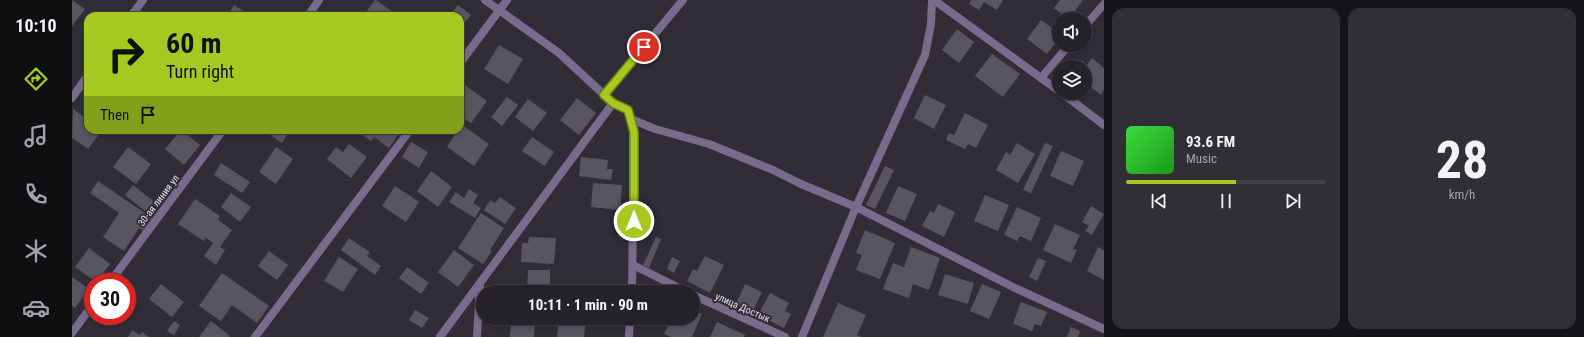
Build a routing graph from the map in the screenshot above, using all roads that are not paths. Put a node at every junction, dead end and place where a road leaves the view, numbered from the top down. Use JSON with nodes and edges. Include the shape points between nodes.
{"nodes":[{"id":1,"x":143,"y":0,"type":"edge"},
{"id":2,"x":319,"y":0,"type":"edge"},
{"id":3,"x":485,"y":0,"type":"edge"},
{"id":4,"x":507,"y":0,"type":"edge"},
{"id":5,"x":683,"y":0,"type":"edge"},
{"id":6,"x":933,"y":0,"type":"edge"},
{"id":7,"x":1104,"y":4,"type":"edge"},
{"id":8,"x":500,"y":10,"type":"junction"},
{"id":9,"x":134,"y":12,"type":"edge"},
{"id":10,"x":311,"y":12,"type":"edge"},
{"id":11,"x":1092,"y":18,"type":"edge"},
{"id":12,"x":1063,"y":52,"type":"edge"},
{"id":13,"x":464,"y":58,"type":"edge"},
{"id":14,"x":1041,"y":78,"type":"junction"},
{"id":15,"x":84,"y":81,"type":"edge"},
{"id":16,"x":1052,"y":86,"type":"edge"},
{"id":17,"x":604,"y":95,"type":"junction"},
{"id":18,"x":72,"y":98,"type":"edge"},
{"id":19,"x":1071,"y":100,"type":"edge"},
{"id":20,"x":613,"y":103,"type":"junction"},
{"id":21,"x":631,"y":119,"type":"junction"},
{"id":22,"x":1104,"y":125,"type":"edge"},
{"id":23,"x":220,"y":134,"type":"edge"},
{"id":24,"x":407,"y":134,"type":"edge"},
{"id":25,"x":856,"y":207,"type":"junction"},
{"id":26,"x":633,"y":265,"type":"junction"},
{"id":27,"x":117,"y":273,"type":"edge"},
{"id":28,"x":480,"y":285,"type":"edge"},
{"id":29,"x":632,"y":285,"type":"edge"},
{"id":30,"x":673,"y":285,"type":"edge"},
{"id":31,"x":476,"y":290,"type":"edge"},
{"id":32,"x":700,"y":298,"type":"edge"},
{"id":33,"x":84,"y":316,"type":"edge"},
{"id":34,"x":478,"y":325,"type":"edge"},
{"id":35,"x":630,"y":325,"type":"edge"},
{"id":36,"x":1104,"y":329,"type":"edge"},
{"id":37,"x":72,"y":333,"type":"edge"},
{"id":38,"x":255,"y":337,"type":"edge"},
{"id":39,"x":440,"y":337,"type":"edge"},
{"id":40,"x":477,"y":337,"type":"edge"},
{"id":41,"x":629,"y":337,"type":"edge"},
{"id":42,"x":785,"y":337,"type":"edge"},
{"id":43,"x":802,"y":337,"type":"edge"}],
"edges":[{"from":1,"to":9,"type":"street"},
{"from":2,"to":10,"type":"street"},
{"from":3,"to":8,"type":"street"},
{"from":4,"to":8,"type":"street"},
{"from":5,"to":17,"type":"street"},
{"from":6,"to":14,"type":"street"},
{"from":6,"to":25,"type":"street","via":[[925,55]]},
{"from":7,"to":11,"type":"street"},
{"from":8,"to":13,"type":"street"},
{"from":8,"to":17,"type":"street","via":[[559,53]]},
{"from":12,"to":14,"type":"street"},
{"from":14,"to":16,"type":"street"},
{"from":15,"to":18,"type":"street"},
{"from":17,"to":20,"type":"street"},
{"from":19,"to":22,"type":"street"},
{"from":20,"to":21,"type":"street","via":[[628,110]]},
{"from":20,"to":28,"type":"street"},
{"from":21,"to":25,"type":"street","via":[[655,129],[709,144]]},
{"from":21,"to":26,"type":"street","via":[[634,132]]},
{"from":23,"to":27,"type":"street","name":"30-ая линия ул"},
{"from":24,"to":38,"type":"street"},
{"from":25,"to":36,"type":"street","via":[[1013,287]]},
{"from":25,"to":43,"type":"street"},
{"from":26,"to":29,"type":"street"},
{"from":26,"to":30,"type":"street"},
{"from":31,"to":39,"type":"street"},
{"from":32,"to":42,"type":"street","name":"улица Достык"},
{"from":33,"to":37,"type":"street"},
{"from":34,"to":40,"type":"street"},
{"from":35,"to":41,"type":"street"}]}
